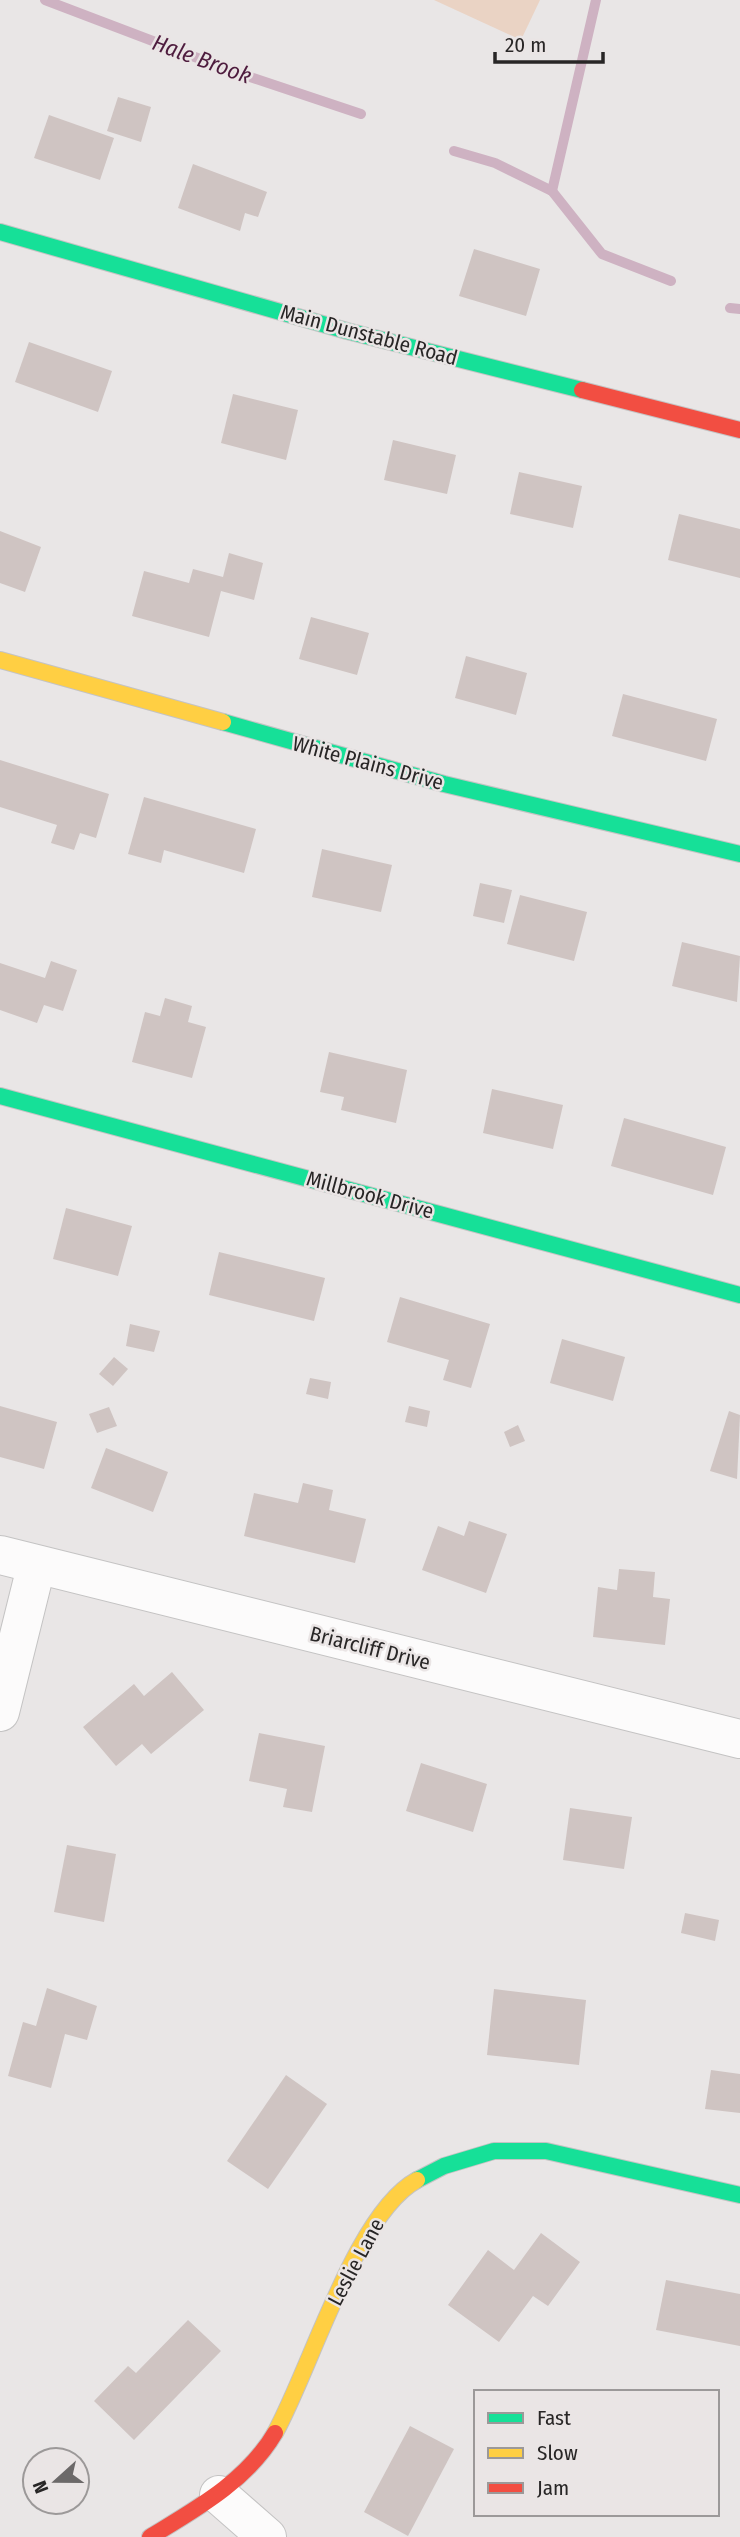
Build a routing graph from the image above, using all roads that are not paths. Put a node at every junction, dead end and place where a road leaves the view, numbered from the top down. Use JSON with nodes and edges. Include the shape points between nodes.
{"nodes":[{"id":1,"x":0,"y":232,"type":"edge"},
{"id":2,"x":740,"y":430,"type":"edge"},
{"id":3,"x":0,"y":660,"type":"edge"},
{"id":4,"x":740,"y":854,"type":"edge"},
{"id":5,"x":0,"y":1096,"type":"edge"},
{"id":6,"x":740,"y":1295,"type":"edge"},
{"id":7,"x":0,"y":1555,"type":"edge"},
{"id":8,"x":36,"y":1567,"type":"junction"},
{"id":9,"x":0,"y":1712,"type":"edge"},
{"id":10,"x":740,"y":1739,"type":"edge"},
{"id":11,"x":740,"y":2195,"type":"edge"},
{"id":12,"x":219,"y":2495,"type":"junction"},
{"id":13,"x":150,"y":2537,"type":"edge"},
{"id":14,"x":267,"y":2537,"type":"edge"}],
"edges":[{"from":1,"to":2,"type":"street","name":"Main Dunstable Road","via":[[347,331]]},
{"from":3,"to":4,"type":"street","name":"White Plains Drive","via":[[444,784]]},
{"from":5,"to":6,"type":"street","name":"Millbrook Drive"},
{"from":7,"to":8,"type":"street","name":"Briarcliff Drive"},
{"from":8,"to":9,"type":"street"},
{"from":8,"to":10,"type":"street","name":"Briarcliff Drive"},
{"from":11,"to":12,"type":"street","name":"Leslie Lane","via":[[546,2151],[494,2151],[444,2166],[408,2185],[375,2220],[348,2270],[295,2396],[267,2446]]},
{"from":12,"to":13,"type":"street","name":"Leslie Lane"},
{"from":12,"to":14,"type":"street"}]}
